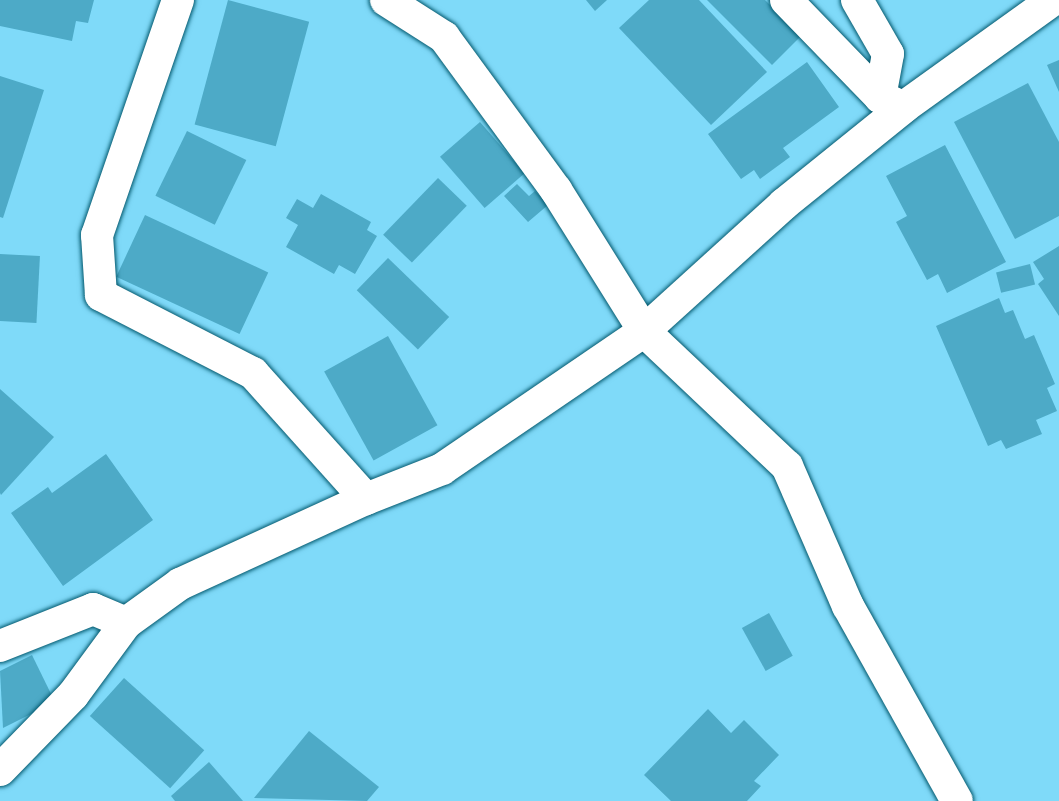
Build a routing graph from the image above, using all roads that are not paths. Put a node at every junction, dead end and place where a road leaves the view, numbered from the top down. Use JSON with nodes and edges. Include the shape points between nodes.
{"nodes":[{"id":1,"x":178,"y":0,"type":"edge"},
{"id":2,"x":386,"y":0,"type":"edge"},
{"id":3,"x":786,"y":0,"type":"edge"},
{"id":4,"x":857,"y":0,"type":"edge"},
{"id":5,"x":1053,"y":0,"type":"edge"},
{"id":6,"x":892,"y":102,"type":"junction"},
{"id":7,"x":644,"y":331,"type":"junction"},
{"id":8,"x":366,"y":499,"type":"junction"},
{"id":9,"x":126,"y":623,"type":"junction"},
{"id":10,"x":0,"y":646,"type":"edge"},
{"id":11,"x":0,"y":770,"type":"edge"},
{"id":12,"x":957,"y":801,"type":"edge"}],
"edges":[{"from":1,"to":8,"type":"street","via":[[97,235],[102,295],[253,373]]},
{"from":2,"to":7,"type":"street","via":[[444,37],[556,190]]},
{"from":3,"to":6,"type":"street"},
{"from":4,"to":6,"type":"street","via":[[888,54]]},
{"from":5,"to":6,"type":"street"},
{"from":6,"to":7,"type":"street"},
{"from":7,"to":8,"type":"street","via":[[442,469]]},
{"from":7,"to":12,"type":"street","via":[[787,466],[848,606]]},
{"from":8,"to":9,"type":"street","via":[[180,584]]},
{"from":9,"to":10,"type":"street","via":[[93,609]]},
{"from":9,"to":11,"type":"street","via":[[73,695]]}]}
